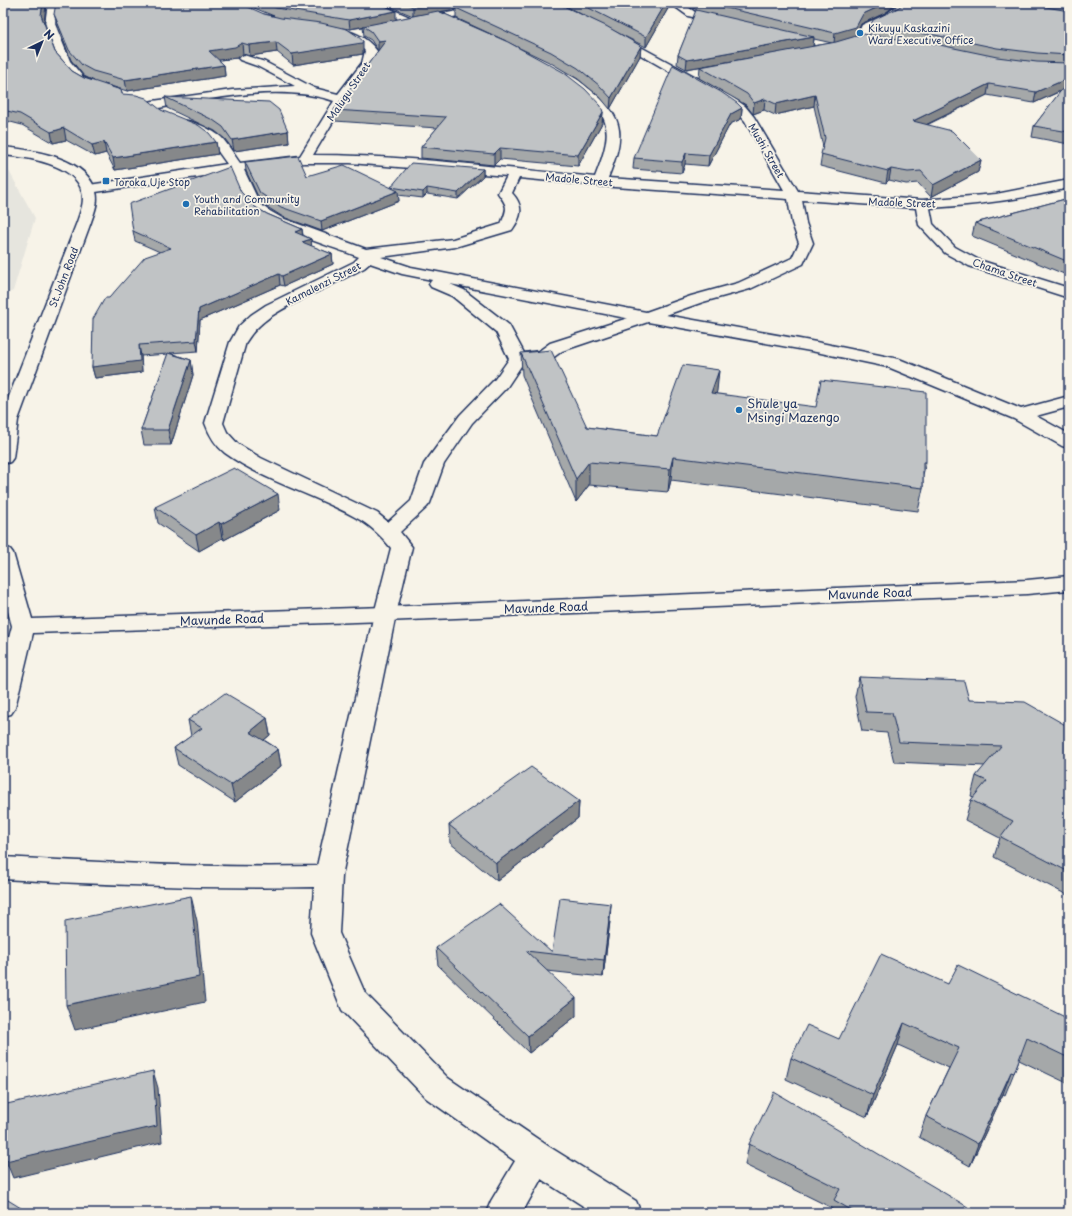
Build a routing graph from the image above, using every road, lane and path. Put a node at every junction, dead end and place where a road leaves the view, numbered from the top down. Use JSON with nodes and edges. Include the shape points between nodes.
{"nodes":[{"id":1,"x":53,"y":3,"type":"edge"},
{"id":2,"x":370,"y":3,"type":"edge"},
{"id":3,"x":520,"y":3,"type":"edge"},
{"id":4,"x":675,"y":3,"type":"edge"},
{"id":5,"x":906,"y":3,"type":"edge"},
{"id":6,"x":500,"y":4,"type":"edge"},
{"id":7,"x":440,"y":16,"type":"junction"},
{"id":8,"x":410,"y":21,"type":"junction"},
{"id":9,"x":395,"y":24,"type":"edge"},
{"id":10,"x":738,"y":24,"type":"edge"},
{"id":11,"x":459,"y":25,"type":"edge"},
{"id":12,"x":321,"y":29,"type":"edge"},
{"id":13,"x":365,"y":30,"type":"edge"},
{"id":14,"x":604,"y":30,"type":"edge"},
{"id":15,"x":776,"y":33,"type":"edge"},
{"id":16,"x":350,"y":34,"type":"junction"},
{"id":17,"x":837,"y":47,"type":"junction"},
{"id":18,"x":810,"y":52,"type":"edge"},
{"id":19,"x":244,"y":58,"type":"edge"},
{"id":20,"x":557,"y":72,"type":"edge"},
{"id":21,"x":700,"y":72,"type":"edge"},
{"id":22,"x":685,"y":75,"type":"junction"},
{"id":23,"x":111,"y":91,"type":"edge"},
{"id":24,"x":312,"y":91,"type":"junction"},
{"id":25,"x":341,"y":99,"type":"junction"},
{"id":26,"x":162,"y":113,"type":"edge"},
{"id":27,"x":174,"y":120,"type":"edge"},
{"id":28,"x":3,"y":151,"type":"edge"},
{"id":29,"x":304,"y":159,"type":"junction"},
{"id":30,"x":236,"y":167,"type":"junction"},
{"id":31,"x":515,"y":173,"type":"junction"},
{"id":32,"x":600,"y":182,"type":"junction"},
{"id":33,"x":1069,"y":184,"type":"edge"},
{"id":34,"x":89,"y":189,"type":"junction"},
{"id":35,"x":794,"y":196,"type":"junction"},
{"id":36,"x":922,"y":204,"type":"junction"},
{"id":37,"x":366,"y":255,"type":"junction"},
{"id":38,"x":407,"y":271,"type":"junction"},
{"id":39,"x":1069,"y":293,"type":"edge"},
{"id":40,"x":648,"y":317,"type":"junction"},
{"id":41,"x":518,"y":359,"type":"junction"},
{"id":42,"x":1069,"y":401,"type":"edge"},
{"id":43,"x":1020,"y":415,"type":"junction"},
{"id":44,"x":1069,"y":442,"type":"edge"},
{"id":45,"x":3,"y":458,"type":"edge"},
{"id":46,"x":389,"y":532,"type":"junction"},
{"id":47,"x":3,"y":553,"type":"edge"},
{"id":48,"x":1069,"y":583,"type":"edge"},
{"id":49,"x":385,"y":614,"type":"junction"},
{"id":50,"x":23,"y":626,"type":"junction"},
{"id":51,"x":3,"y":708,"type":"edge"},
{"id":52,"x":3,"y":868,"type":"edge"},
{"id":53,"x":328,"y":876,"type":"junction"},
{"id":54,"x":536,"y":1157,"type":"junction"},
{"id":55,"x":503,"y":1213,"type":"edge"},
{"id":56,"x":624,"y":1213,"type":"edge"}],
"edges":[{"from":1,"to":23,"type":"street","via":[[50,24],[65,62],[80,79]]},
{"from":2,"to":8,"type":"street"},
{"from":3,"to":6,"type":"street"},
{"from":4,"to":10,"type":"street","via":[[692,14]]},
{"from":5,"to":17,"type":"street","via":[[890,16],[866,26],[866,40]]},
{"from":6,"to":7,"type":"street"},
{"from":7,"to":8,"type":"street"},
{"from":7,"to":11,"type":"street"},
{"from":8,"to":9,"type":"street"},
{"from":12,"to":16,"type":"street","name":"Malugu Street"},
{"from":13,"to":16,"type":"street"},
{"from":14,"to":22,"type":"street","name":"Mushi Street"},
{"from":15,"to":17,"type":"street"},
{"from":16,"to":25,"type":"street","name":"Malugu Street","via":[[366,43],[372,52],[368,63]]},
{"from":17,"to":18,"type":"street"},
{"from":19,"to":24,"type":"street","via":[[261,64]]},
{"from":20,"to":32,"type":"street","via":[[590,94],[608,114],[614,134]]},
{"from":21,"to":22,"type":"street"},
{"from":22,"to":35,"type":"street","name":"Mushi Street","via":[[741,109]]},
{"from":24,"to":25,"type":"street"},
{"from":24,"to":26,"type":"street","via":[[240,93],[147,103]]},
{"from":25,"to":29,"type":"street","name":"Malugu Street"},
{"from":27,"to":30,"type":"street","name":"Kamalenzi Street","via":[[217,140]]},
{"from":28,"to":34,"type":"street","via":[[22,152],[60,162],[79,176]]},
{"from":29,"to":30,"type":"street","name":"Madole Street"},
{"from":29,"to":31,"type":"street","name":"Madole Street","via":[[395,162]]},
{"from":30,"to":34,"type":"street","name":"Madole Street"},
{"from":30,"to":37,"type":"street","name":"Kamalenzi Street","via":[[254,206],[263,213],[277,221]]},
{"from":31,"to":32,"type":"street","name":"Madole Street"},
{"from":31,"to":37,"type":"street","via":[[505,194],[513,202],[513,213],[507,227],[455,243]]},
{"from":32,"to":35,"type":"street","name":"Madole Street"},
{"from":33,"to":36,"type":"street","name":"Madole Street","via":[[1000,198]]},
{"from":34,"to":45,"type":"street","name":"St.John Road","via":[[89,207],[84,222],[9,420]]},
{"from":35,"to":36,"type":"street","name":"Madole Street"},
{"from":35,"to":40,"type":"street","name":"Mushi Street","via":[[806,242],[798,261],[744,286],[697,299]]},
{"from":36,"to":39,"type":"street","name":"Chama Street","via":[[926,225],[950,250],[974,263]]},
{"from":37,"to":38,"type":"street"},
{"from":37,"to":46,"type":"street","name":"Kamalenzi Street","via":[[359,265],[272,308],[245,330],[238,342],[214,423],[218,434],[231,448],[254,462],[370,517]]},
{"from":38,"to":40,"type":"street"},
{"from":38,"to":41,"type":"street","via":[[458,293],[503,329]]},
{"from":40,"to":41,"type":"street","name":"Mushi Street","via":[[556,347],[544,356]]},
{"from":40,"to":43,"type":"street","via":[[893,363]]},
{"from":41,"to":46,"type":"street","via":[[501,383],[466,418],[434,464],[420,503]]},
{"from":42,"to":43,"type":"street"},
{"from":43,"to":44,"type":"street"},
{"from":46,"to":49,"type":"street","name":"Kamalenzi Street","via":[[402,547]]},
{"from":47,"to":50,"type":"street"},
{"from":48,"to":49,"type":"street","name":"Mavunde Road"},
{"from":49,"to":50,"type":"street","name":"Mavunde Road"},
{"from":49,"to":53,"type":"street"},
{"from":50,"to":51,"type":"street"},
{"from":52,"to":53,"type":"street","via":[[240,878]]},
{"from":53,"to":54,"type":"street","via":[[325,934],[353,1001],[437,1088]]},
{"from":54,"to":55,"type":"street"},
{"from":54,"to":56,"type":"street"}]}
